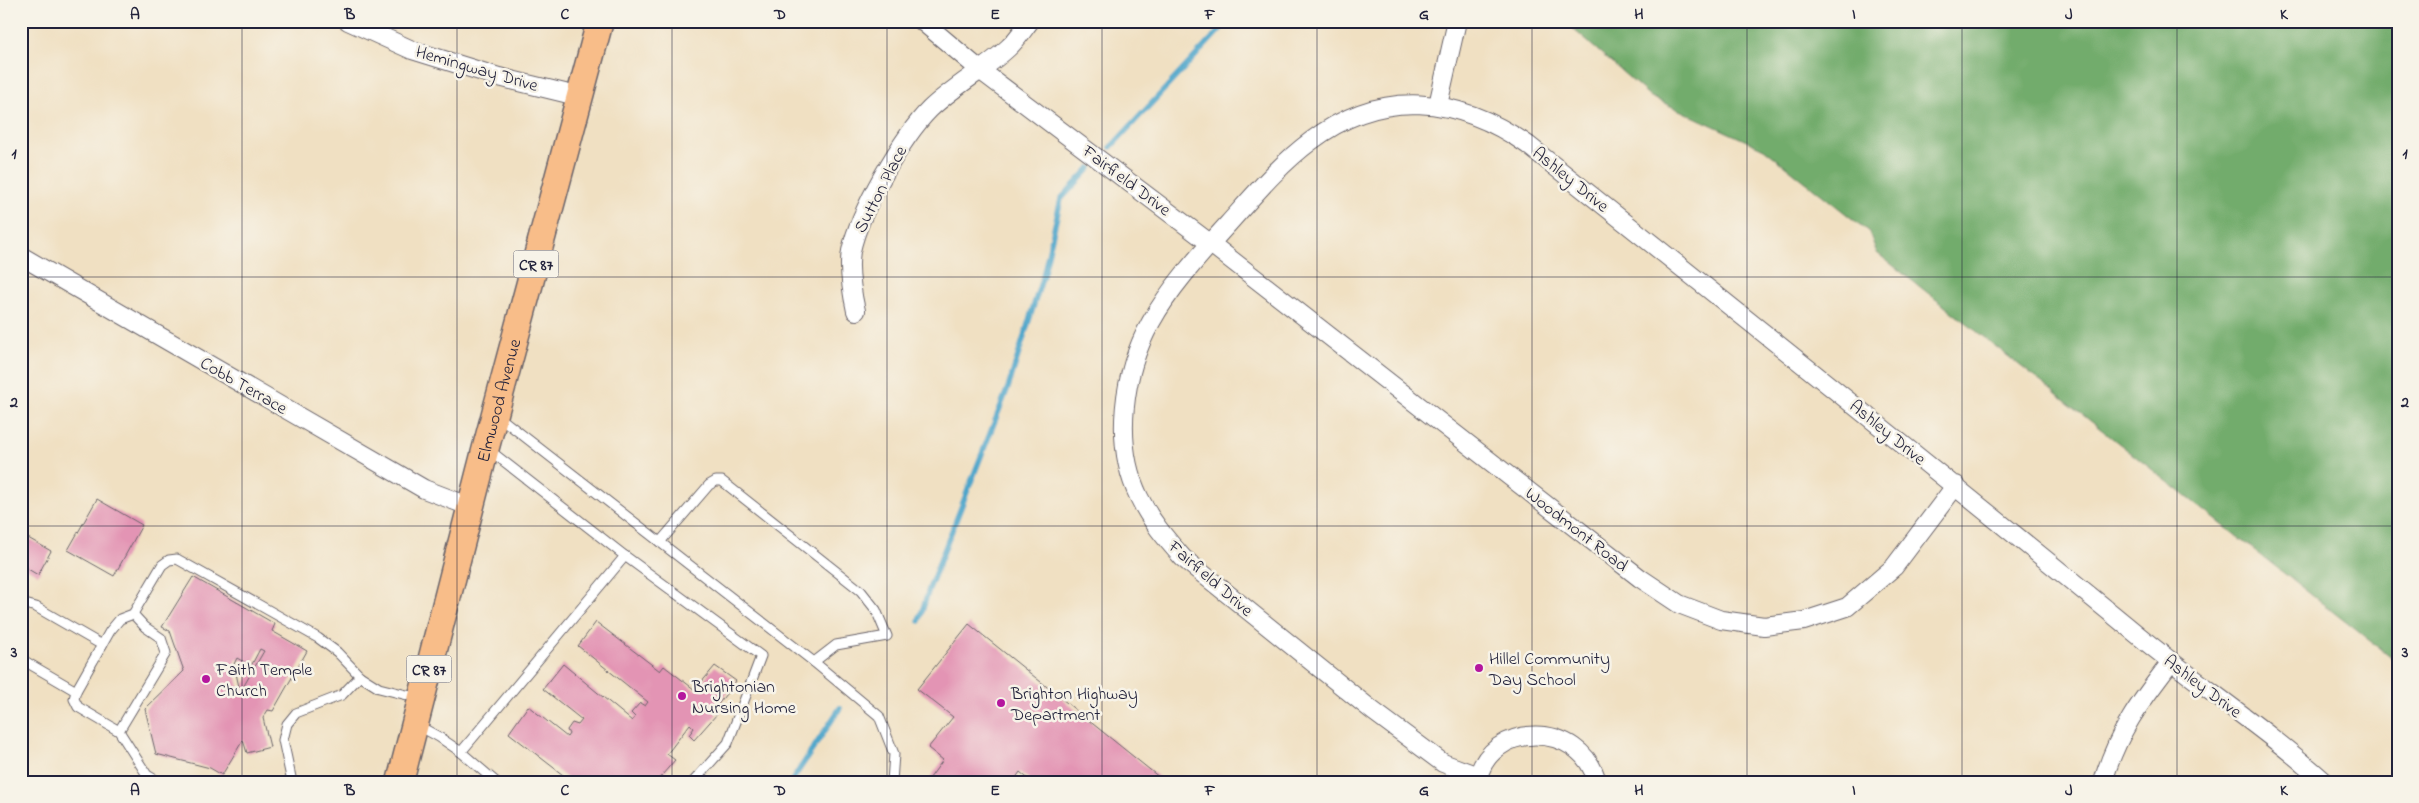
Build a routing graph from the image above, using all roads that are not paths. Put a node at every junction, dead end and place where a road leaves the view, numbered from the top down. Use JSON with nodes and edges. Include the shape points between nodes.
{"nodes":[{"id":1,"x":348,"y":21,"type":"edge"},
{"id":2,"x":600,"y":21,"type":"edge"},
{"id":3,"x":922,"y":21,"type":"edge"},
{"id":4,"x":1030,"y":21,"type":"edge"},
{"id":5,"x":1457,"y":21,"type":"edge"},
{"id":6,"x":980,"y":70,"type":"junction"},
{"id":7,"x":581,"y":97,"type":"junction"},
{"id":8,"x":1438,"y":105,"type":"junction"},
{"id":9,"x":1211,"y":244,"type":"junction"},
{"id":10,"x":21,"y":256,"type":"edge"},
{"id":11,"x":856,"y":311,"type":"dead end"},
{"id":12,"x":495,"y":414,"type":"junction"},
{"id":13,"x":486,"y":447,"type":"junction"},
{"id":14,"x":1956,"y":485,"type":"junction"},
{"id":15,"x":471,"y":506,"type":"junction"},
{"id":16,"x":660,"y":542,"type":"junction"},
{"id":17,"x":626,"y":556,"type":"junction"},
{"id":18,"x":21,"y":603,"type":"edge"},
{"id":19,"x":133,"y":614,"type":"junction"},
{"id":20,"x":102,"y":645,"type":"junction"},
{"id":21,"x":21,"y":659,"type":"edge"},
{"id":22,"x":814,"y":662,"type":"junction"},
{"id":23,"x":2171,"y":662,"type":"junction"},
{"id":24,"x":360,"y":676,"type":"junction"},
{"id":25,"x":76,"y":690,"type":"junction"},
{"id":26,"x":422,"y":698,"type":"junction"},
{"id":27,"x":415,"y":724,"type":"junction"},
{"id":28,"x":119,"y":731,"type":"junction"},
{"id":29,"x":461,"y":752,"type":"junction"},
{"id":30,"x":1478,"y":779,"type":"edge"},
{"id":31,"x":159,"y":782,"type":"edge"},
{"id":32,"x":292,"y":782,"type":"edge"},
{"id":33,"x":400,"y":782,"type":"edge"},
{"id":34,"x":496,"y":782,"type":"edge"},
{"id":35,"x":693,"y":782,"type":"edge"},
{"id":36,"x":892,"y":782,"type":"edge"},
{"id":37,"x":1597,"y":782,"type":"edge"},
{"id":38,"x":2103,"y":782,"type":"edge"},
{"id":39,"x":2325,"y":782,"type":"edge"}],
"edges":[{"from":1,"to":7,"type":"street","name":"Hemingway Drive","via":[[421,52],[499,77]]},
{"from":2,"to":7,"type":"main road","name":"Elmwood Avenue","number":"CR 87"},
{"from":3,"to":6,"type":"street","name":"Fairfield Drive"},
{"from":4,"to":6,"type":"street","name":"Sutton Place","via":[[1009,47]]},
{"from":5,"to":8,"type":"street"},
{"from":6,"to":9,"type":"street","name":"Fairfield Drive"},
{"from":6,"to":11,"type":"street","name":"Sutton Place","via":[[929,110],[892,159],[856,233],[851,253]]},
{"from":7,"to":12,"type":"main road","name":"Elmwood Avenue","number":"CR 87"},
{"from":8,"to":9,"type":"street","name":"Ashley Drive","via":[[1397,104],[1353,116],[1333,126],[1293,156]]},
{"from":8,"to":14,"type":"street","name":"Ashley Drive","via":[[1485,118],[1528,145]]},
{"from":9,"to":14,"type":"street","name":"Woodmont Road","via":[[1640,578],[1679,604],[1721,620],[1764,626],[1804,621],[1847,607],[1894,567]]},
{"from":9,"to":30,"type":"street","name":"Fairfield Drive","via":[[1166,298],[1151,322],[1132,368],[1124,422],[1126,450],[1138,496],[1183,558],[1373,711],[1443,763]]},
{"from":10,"to":15,"type":"street","name":"Cobb Terrace","via":[[424,489]]},
{"from":12,"to":13,"type":"main road","name":"Elmwood Avenue","number":"CR 87"},
{"from":12,"to":16,"type":"lane"},
{"from":13,"to":15,"type":"main road","name":"Elmwood Avenue","number":"CR 87"},
{"from":13,"to":17,"type":"lane"},
{"from":14,"to":23,"type":"street","name":"Ashley Drive"},
{"from":15,"to":26,"type":"main road","name":"Elmwood Avenue","number":"CR 87"},
{"from":16,"to":22,"type":"lane"},
{"from":16,"to":22,"type":"lane","via":[[709,485],[722,481],[861,591],[876,610],[887,636],[836,645]]},
{"from":17,"to":29,"type":"lane"},
{"from":17,"to":35,"type":"lane","via":[[761,656],[728,743]]},
{"from":18,"to":20,"type":"lane","via":[[36,607]]},
{"from":19,"to":20,"type":"lane","via":[[120,619]]},
{"from":19,"to":24,"type":"lane","via":[[162,565],[178,559],[318,638]]},
{"from":19,"to":28,"type":"lane","via":[[162,638],[166,653]]},
{"from":20,"to":25,"type":"lane"},
{"from":21,"to":25,"type":"lane"},
{"from":22,"to":36,"type":"lane","via":[[880,716],[894,754]]},
{"from":23,"to":38,"type":"street","via":[[2131,715],[2110,758]]},
{"from":23,"to":39,"type":"street","name":"Ashley Drive","via":[[2296,756]]},
{"from":24,"to":26,"type":"lane","via":[[379,688]]},
{"from":24,"to":32,"type":"lane","via":[[342,695],[296,713],[287,724],[282,740]]},
{"from":25,"to":28,"type":"lane","via":[[74,699],[78,707]]},
{"from":26,"to":27,"type":"main road","name":"Elmwood Avenue","number":"CR 87"},
{"from":27,"to":29,"type":"lane"},
{"from":27,"to":33,"type":"main road","name":"Elmwood Avenue","number":"CR 87"},
{"from":28,"to":31,"type":"lane","via":[[147,775]]},
{"from":29,"to":34,"type":"lane"},
{"from":30,"to":37,"type":"street","name":"Fairfield Drive","via":[[1487,760],[1501,746],[1517,738],[1536,735],[1554,737],[1572,745],[1585,757]]}]}
